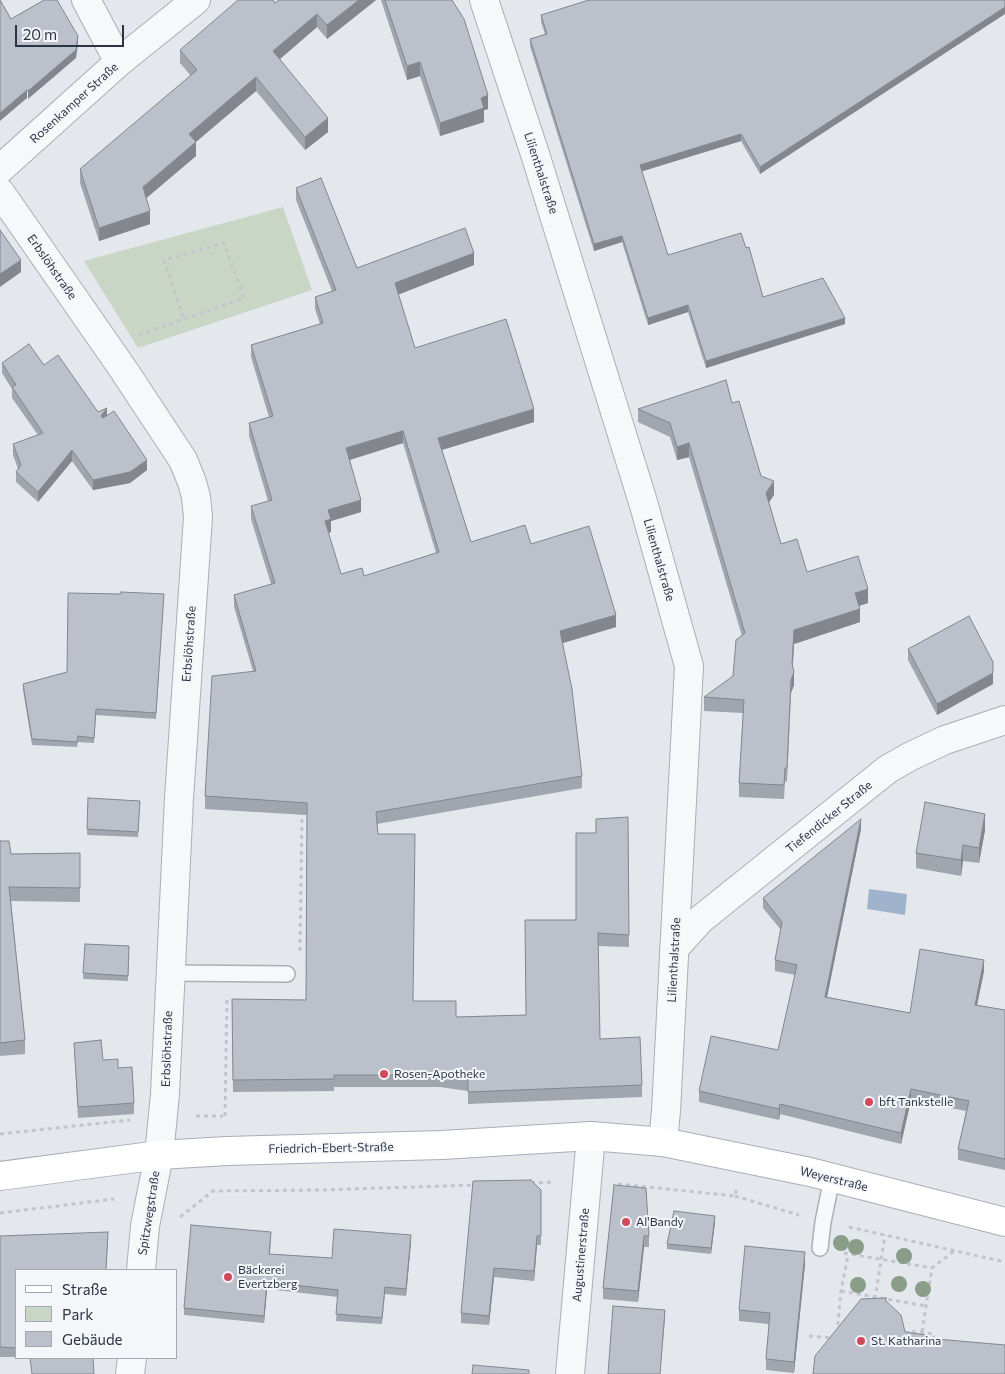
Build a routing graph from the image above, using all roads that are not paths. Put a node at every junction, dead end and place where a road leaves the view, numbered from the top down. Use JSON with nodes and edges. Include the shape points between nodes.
{"nodes":[{"id":1,"x":86,"y":0,"type":"edge"},
{"id":2,"x":196,"y":0,"type":"edge"},
{"id":3,"x":484,"y":0,"type":"edge"},
{"id":4,"x":119,"y":62,"type":"junction"},
{"id":5,"x":0,"y":169,"type":"edge"},
{"id":6,"x":0,"y":192,"type":"edge"},
{"id":7,"x":1005,"y":720,"type":"edge"},
{"id":8,"x":674,"y":949,"type":"junction"},
{"id":9,"x":171,"y":973,"type":"junction"},
{"id":10,"x":287,"y":974,"type":"dead end"},
{"id":11,"x":591,"y":1136,"type":"junction"},
{"id":12,"x":662,"y":1142,"type":"junction"},
{"id":13,"x":159,"y":1155,"type":"junction"},
{"id":14,"x":0,"y":1176,"type":"edge"},
{"id":15,"x":832,"y":1178,"type":"junction"},
{"id":16,"x":1005,"y":1222,"type":"edge"},
{"id":17,"x":820,"y":1248,"type":"road end"},
{"id":18,"x":141,"y":1269,"type":"edge"},
{"id":19,"x":132,"y":1359,"type":"edge"},
{"id":20,"x":130,"y":1374,"type":"edge"},
{"id":21,"x":570,"y":1374,"type":"edge"}],
"edges":[{"from":1,"to":4,"type":"street"},
{"from":2,"to":4,"type":"street","name":"Rosenkamper Straße"},
{"from":3,"to":8,"type":"street","name":"Lilienthalstraße","via":[[638,483],[689,666]]},
{"from":4,"to":5,"type":"street","name":"Rosenkamper Straße"},
{"from":6,"to":9,"type":"street","name":"Erbslöhstraße","via":[[183,460],[196,497],[198,513]]},
{"from":7,"to":8,"type":"street","name":"Tiefendicker Straße","via":[[945,740],[888,769],[701,919]]},
{"from":8,"to":12,"type":"street","name":"Lilienthalstraße"},
{"from":9,"to":10,"type":"lane"},
{"from":9,"to":13,"type":"street","name":"Erbslöhstraße"},
{"from":11,"to":12,"type":"main road","name":"Friedrich-Ebert-Straße"},
{"from":11,"to":13,"type":"main road","name":"Friedrich-Ebert-Straße","via":[[442,1146]]},
{"from":11,"to":21,"type":"street","name":"Augustinerstraße"},
{"from":12,"to":15,"type":"main road","name":"Weyerstraße"},
{"from":13,"to":14,"type":"main road","name":"Friedrich-Ebert-Straße"},
{"from":13,"to":18,"type":"street","name":"Spitzwegstraße","via":[[145,1226]]},
{"from":15,"to":16,"type":"main road","name":"Weyerstraße"},
{"from":15,"to":17,"type":"lane"},
{"from":19,"to":20,"type":"street"}]}
